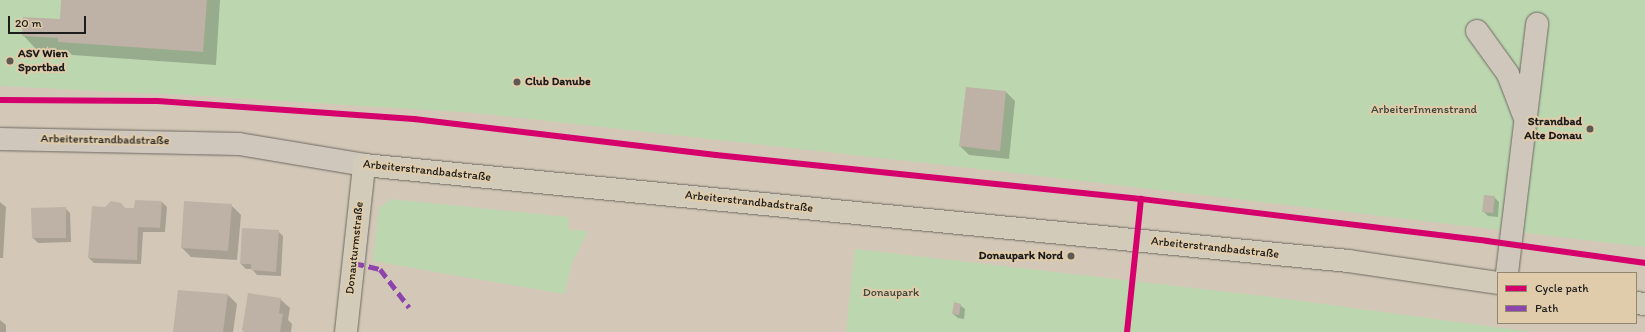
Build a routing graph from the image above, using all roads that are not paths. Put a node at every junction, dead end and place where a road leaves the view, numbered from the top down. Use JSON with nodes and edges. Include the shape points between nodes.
{"nodes":[{"id":1,"x":1538,"y":24,"type":"dead end"},
{"id":2,"x":1477,"y":31,"type":"dead end"},
{"id":3,"x":1525,"y":119,"type":"junction"},
{"id":4,"x":0,"y":139,"type":"edge"},
{"id":5,"x":364,"y":165,"type":"junction"},
{"id":6,"x":1507,"y":272,"type":"edge"},
{"id":7,"x":1497,"y":283,"type":"edge"},
{"id":8,"x":346,"y":332,"type":"edge"}],
"edges":[{"from":1,"to":3,"type":"street"},
{"from":2,"to":3,"type":"street","via":[[1508,74]]},
{"from":3,"to":6,"type":"street"},
{"from":4,"to":5,"type":"street","name":"Arbeiterstrandbadstraße","via":[[239,144]]},
{"from":5,"to":7,"type":"main road","name":"Arbeiterstrandbadstraße","via":[[1340,260]]},
{"from":5,"to":8,"type":"main road","name":"Donauturmstraße"}]}
